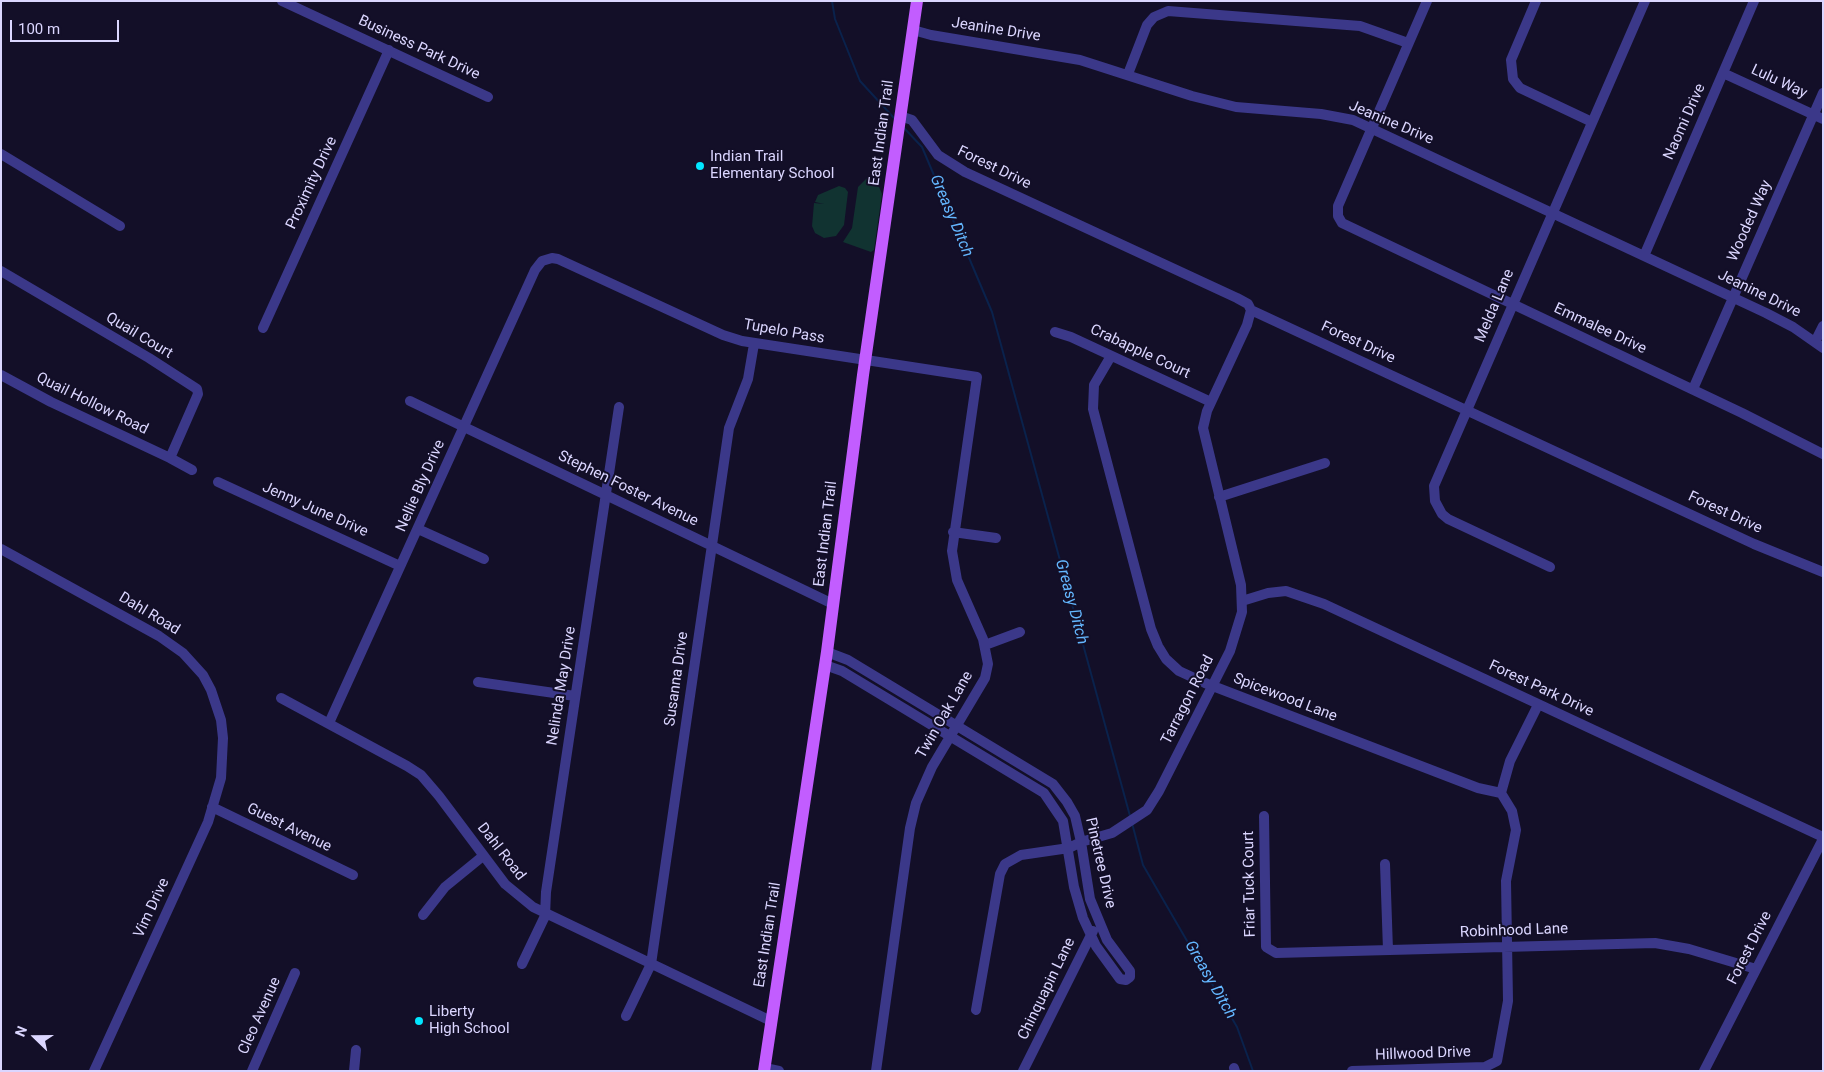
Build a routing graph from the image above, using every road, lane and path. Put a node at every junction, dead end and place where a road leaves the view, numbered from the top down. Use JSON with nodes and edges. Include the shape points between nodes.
{"nodes":[{"id":1,"x":282,"y":1,"type":"edge"},
{"id":2,"x":917,"y":1,"type":"edge"},
{"id":3,"x":1427,"y":1,"type":"edge"},
{"id":4,"x":1536,"y":1,"type":"edge"},
{"id":5,"x":1645,"y":1,"type":"edge"},
{"id":6,"x":1754,"y":1,"type":"edge"},
{"id":7,"x":913,"y":30,"type":"junction"},
{"id":8,"x":1408,"y":43,"type":"junction"},
{"id":9,"x":389,"y":50,"type":"junction"},
{"id":10,"x":1723,"y":72,"type":"junction"},
{"id":11,"x":1128,"y":74,"type":"junction"},
{"id":12,"x":1823,"y":93,"type":"edge"},
{"id":13,"x":488,"y":97,"type":"dead end"},
{"id":14,"x":900,"y":116,"type":"junction"},
{"id":15,"x":1818,"y":117,"type":"edge"},
{"id":16,"x":1592,"y":122,"type":"junction"},
{"id":17,"x":1372,"y":128,"type":"junction"},
{"id":18,"x":1,"y":154,"type":"edge"},
{"id":19,"x":1552,"y":213,"type":"junction"},
{"id":20,"x":120,"y":226,"type":"dead end"},
{"id":21,"x":1644,"y":256,"type":"junction"},
{"id":22,"x":542,"y":261,"type":"joint"},
{"id":23,"x":1,"y":271,"type":"edge"},
{"id":24,"x":1732,"y":298,"type":"junction"},
{"id":25,"x":1512,"y":304,"type":"junction"},
{"id":26,"x":1251,"y":310,"type":"junction"},
{"id":27,"x":1823,"y":326,"type":"edge"},
{"id":28,"x":263,"y":328,"type":"dead end"},
{"id":29,"x":1055,"y":332,"type":"dead end"},
{"id":30,"x":754,"y":344,"type":"junction"},
{"id":31,"x":1819,"y":345,"type":"edge"},
{"id":32,"x":1111,"y":356,"type":"junction"},
{"id":33,"x":865,"y":360,"type":"junction"},
{"id":34,"x":1,"y":375,"type":"edge"},
{"id":35,"x":977,"y":377,"type":"joint"},
{"id":36,"x":1693,"y":389,"type":"junction"},
{"id":37,"x":410,"y":401,"type":"dead end"},
{"id":38,"x":1211,"y":402,"type":"junction"},
{"id":39,"x":619,"y":407,"type":"dead end"},
{"id":40,"x":1467,"y":410,"type":"junction"},
{"id":41,"x":463,"y":427,"type":"junction"},
{"id":42,"x":1823,"y":454,"type":"edge"},
{"id":43,"x":170,"y":458,"type":"junction"},
{"id":44,"x":1325,"y":463,"type":"dead end"},
{"id":45,"x":192,"y":470,"type":"dead end"},
{"id":46,"x":218,"y":482,"type":"dead end"},
{"id":47,"x":605,"y":495,"type":"junction"},
{"id":48,"x":1220,"y":497,"type":"junction"},
{"id":49,"x":418,"y":529,"type":"junction"},
{"id":50,"x":953,"y":532,"type":"junction"},
{"id":51,"x":996,"y":538,"type":"dead end"},
{"id":52,"x":712,"y":547,"type":"junction"},
{"id":53,"x":1,"y":549,"type":"edge"},
{"id":54,"x":484,"y":559,"type":"dead end"},
{"id":55,"x":400,"y":566,"type":"junction"},
{"id":56,"x":1550,"y":567,"type":"dead end"},
{"id":57,"x":1823,"y":572,"type":"edge"},
{"id":58,"x":1242,"y":601,"type":"junction"},
{"id":59,"x":833,"y":604,"type":"junction"},
{"id":60,"x":1020,"y":632,"type":"dead end"},
{"id":61,"x":985,"y":645,"type":"junction"},
{"id":62,"x":826,"y":659,"type":"junction"},
{"id":63,"x":478,"y":682,"type":"dead end"},
{"id":64,"x":1213,"y":686,"type":"junction"},
{"id":65,"x":575,"y":696,"type":"junction"},
{"id":66,"x":281,"y":698,"type":"dead end"},
{"id":67,"x":1538,"y":704,"type":"junction"},
{"id":68,"x":329,"y":723,"type":"junction"},
{"id":69,"x":956,"y":724,"type":"junction"},
{"id":70,"x":950,"y":735,"type":"junction"},
{"id":71,"x":223,"y":752,"type":"joint"},
{"id":72,"x":1501,"y":793,"type":"junction"},
{"id":73,"x":212,"y":808,"type":"junction"},
{"id":74,"x":1264,"y":816,"type":"dead end"},
{"id":75,"x":1823,"y":838,"type":"edge"},
{"id":76,"x":1081,"y":842,"type":"junction"},
{"id":77,"x":1069,"y":848,"type":"junction"},
{"id":78,"x":483,"y":856,"type":"junction"},
{"id":79,"x":1385,"y":864,"type":"dead end"},
{"id":80,"x":353,"y":875,"type":"dead end"},
{"id":81,"x":545,"y":912,"type":"junction"},
{"id":82,"x":423,"y":915,"type":"dead end"},
{"id":83,"x":1099,"y":922,"type":"junction"},
{"id":84,"x":1091,"y":934,"type":"junction"},
{"id":85,"x":1507,"y":946,"type":"junction"},
{"id":86,"x":1270,"y":950,"type":"joint"},
{"id":87,"x":1388,"y":950,"type":"junction"},
{"id":88,"x":522,"y":964,"type":"dead end"},
{"id":89,"x":651,"y":964,"type":"junction"},
{"id":90,"x":1756,"y":969,"type":"junction"},
{"id":91,"x":295,"y":973,"type":"dead end"},
{"id":92,"x":976,"y":1010,"type":"dead end"},
{"id":93,"x":626,"y":1016,"type":"dead end"},
{"id":94,"x":771,"y":1021,"type":"junction"},
{"id":95,"x":356,"y":1050,"type":"dead end"},
{"id":96,"x":765,"y":1069,"type":"edge"},
{"id":97,"x":94,"y":1071,"type":"edge"},
{"id":98,"x":252,"y":1071,"type":"edge"},
{"id":99,"x":354,"y":1071,"type":"edge"},
{"id":100,"x":779,"y":1071,"type":"edge"},
{"id":101,"x":876,"y":1071,"type":"edge"},
{"id":102,"x":1023,"y":1071,"type":"edge"},
{"id":103,"x":1352,"y":1071,"type":"edge"},
{"id":104,"x":1704,"y":1071,"type":"edge"}],
"edges":[{"from":1,"to":9,"type":"street","name":"Business Park Drive"},
{"from":2,"to":7,"type":"main road","name":"East Indian Trail"},
{"from":3,"to":8,"type":"street","name":"Emmalee Drive"},
{"from":4,"to":16,"type":"street","via":[[1511,60],[1513,80],[1520,88]]},
{"from":5,"to":16,"type":"street","name":"Melda Lane"},
{"from":6,"to":10,"type":"street","name":"Naomi Drive"},
{"from":7,"to":11,"type":"street","name":"Jeanine Drive","via":[[1054,55]]},
{"from":7,"to":14,"type":"main road","name":"East Indian Trail"},
{"from":8,"to":11,"type":"street","via":[[1377,30],[1351,24],[1168,11],[1154,17],[1147,25]]},
{"from":8,"to":17,"type":"street","name":"Emmalee Drive"},
{"from":9,"to":13,"type":"street","name":"Business Park Drive"},
{"from":9,"to":28,"type":"street","name":"Proximity Drive"},
{"from":10,"to":15,"type":"street","name":"Lulu Way"},
{"from":10,"to":21,"type":"street","name":"Naomi Drive"},
{"from":11,"to":17,"type":"street","name":"Jeanine Drive","via":[[1208,101],[1266,111],[1337,116]]},
{"from":12,"to":15,"type":"street","name":"Wooded Way"},
{"from":14,"to":26,"type":"street","name":"Forest Drive","via":[[916,123],[938,155],[950,164],[1237,298],[1248,304]]},
{"from":14,"to":33,"type":"main road","name":"East Indian Trail"},
{"from":15,"to":24,"type":"street","name":"Wooded Way"},
{"from":16,"to":19,"type":"street","name":"Melda Lane"},
{"from":17,"to":19,"type":"street","name":"Jeanine Drive"},
{"from":17,"to":25,"type":"street","name":"Emmalee Drive","via":[[1338,211],[1342,223]]},
{"from":18,"to":20,"type":"street"},
{"from":19,"to":21,"type":"street","name":"Jeanine Drive"},
{"from":19,"to":25,"type":"street","name":"Melda Lane"},
{"from":21,"to":24,"type":"street","name":"Jeanine Drive"},
{"from":22,"to":30,"type":"street","name":"Tupelo Pass","via":[[558,259],[715,331]]},
{"from":22,"to":41,"type":"street","name":"Nellie Bly Drive"},
{"from":23,"to":43,"type":"street","name":"Quail Court","via":[[196,389],[198,394]]},
{"from":24,"to":31,"type":"street","name":"Jeanine Drive","via":[[1793,327]]},
{"from":24,"to":36,"type":"street","name":"Wooded Way"},
{"from":25,"to":36,"type":"street","name":"Emmalee Drive"},
{"from":25,"to":40,"type":"street","name":"Melda Lane"},
{"from":26,"to":38,"type":"street","name":"Tarragon Road"},
{"from":26,"to":40,"type":"street","name":"Forest Drive"},
{"from":27,"to":31,"type":"street"},
{"from":29,"to":32,"type":"street","name":"Crabapple Court"},
{"from":30,"to":33,"type":"street","name":"Tupelo Pass"},
{"from":30,"to":52,"type":"street","name":"Susanna Drive","via":[[748,378],[729,428]]},
{"from":32,"to":38,"type":"street","name":"Crabapple Court"},
{"from":32,"to":64,"type":"street","name":"Spicewood Lane","via":[[1097,378],[1092,403],[1151,629],[1158,646],[1173,666],[1186,676]]},
{"from":33,"to":35,"type":"street","name":"Tupelo Pass"},
{"from":33,"to":59,"type":"main road","name":"East Indian Trail"},
{"from":34,"to":43,"type":"street","name":"Quail Hollow Road","via":[[76,415]]},
{"from":35,"to":50,"type":"street","name":"Twin Oak Lane"},
{"from":36,"to":42,"type":"street","name":"Emmalee Drive"},
{"from":37,"to":41,"type":"street","name":"Stephen Foster Avenue"},
{"from":38,"to":48,"type":"street","name":"Tarragon Road","via":[[1204,433]]},
{"from":39,"to":47,"type":"street","name":"Nelinda May Drive"},
{"from":40,"to":56,"type":"street","name":"Melda Lane","via":[[1434,486],[1438,508],[1448,519]]},
{"from":40,"to":57,"type":"street","name":"Forest Drive","via":[[1754,544]]},
{"from":41,"to":47,"type":"street","name":"Stephen Foster Avenue"},
{"from":41,"to":49,"type":"street","name":"Nellie Bly Drive"},
{"from":43,"to":45,"type":"street"},
{"from":44,"to":48,"type":"street"},
{"from":46,"to":55,"type":"street","name":"Jenny June Drive"},
{"from":47,"to":52,"type":"street","name":"Stephen Foster Avenue"},
{"from":47,"to":65,"type":"street","name":"Nelinda May Drive"},
{"from":48,"to":58,"type":"street","name":"Tarragon Road"},
{"from":49,"to":54,"type":"street"},
{"from":49,"to":55,"type":"street","name":"Nellie Bly Drive"},
{"from":50,"to":51,"type":"street"},
{"from":50,"to":61,"type":"street","name":"Twin Oak Lane","via":[[956,580]]},
{"from":52,"to":59,"type":"street","name":"Stephen Foster Avenue"},
{"from":52,"to":89,"type":"street","name":"Susanna Drive"},
{"from":53,"to":71,"type":"street","name":"Dahl Road","via":[[159,636],[183,653],[203,676],[214,697],[221,723]]},
{"from":55,"to":68,"type":"street","name":"Nellie Bly Drive"},
{"from":58,"to":64,"type":"street","name":"Tarragon Road","via":[[1234,637]]},
{"from":58,"to":67,"type":"street","name":"Forest Park Drive","via":[[1279,591],[1301,595]]},
{"from":59,"to":62,"type":"main road","name":"East Indian Trail"},
{"from":60,"to":61,"type":"street"},
{"from":61,"to":69,"type":"street","name":"Twin Oak Lane","via":[[988,664],[985,678]]},
{"from":62,"to":69,"type":"street","name":"Pinetree Drive","via":[[848,660]]},
{"from":62,"to":70,"type":"street","name":"Pinetree Drive"},
{"from":62,"to":94,"type":"main road","name":"East Indian Trail"},
{"from":63,"to":65,"type":"street"},
{"from":64,"to":72,"type":"street","name":"Spicewood Lane","via":[[1478,788]]},
{"from":64,"to":76,"type":"street","name":"Tarragon Road","via":[[1151,805],[1121,829]]},
{"from":65,"to":81,"type":"street","name":"Nelinda May Drive"},
{"from":66,"to":68,"type":"street","name":"Dahl Road"},
{"from":67,"to":72,"type":"street","via":[[1510,761]]},
{"from":67,"to":75,"type":"street","name":"Forest Park Drive"},
{"from":68,"to":78,"type":"street","name":"Dahl Road","via":[[421,775]]},
{"from":69,"to":70,"type":"street","name":"Twin Oak Lane"},
{"from":69,"to":76,"type":"street","name":"Pinetree Drive","via":[[1053,784],[1075,816]]},
{"from":70,"to":77,"type":"street","name":"Pinetree Drive","via":[[1044,793],[1063,821]]},
{"from":70,"to":101,"type":"street","name":"Twin Oak Lane","via":[[923,784],[910,828]]},
{"from":71,"to":73,"type":"street","name":"Vim Drive","via":[[221,778]]},
{"from":72,"to":85,"type":"street","via":[[1516,824],[1506,882]]},
{"from":73,"to":80,"type":"street","name":"Guest Avenue"},
{"from":73,"to":97,"type":"street","name":"Vim Drive"},
{"from":74,"to":86,"type":"street","name":"Friar Tuck Court","via":[[1266,947]]},
{"from":75,"to":90,"type":"street","name":"Forest Drive"},
{"from":76,"to":77,"type":"street","name":"Tarragon Road"},
{"from":76,"to":83,"type":"street","name":"Pinetree Drive","via":[[1087,885]]},
{"from":77,"to":84,"type":"street","name":"Pinetree Drive","via":[[1078,902]]},
{"from":77,"to":92,"type":"street","name":"Tarragon Road","via":[[1021,855],[1005,864],[1000,874]]},
{"from":78,"to":81,"type":"street","name":"Dahl Road","via":[[518,897]]},
{"from":78,"to":82,"type":"street","via":[[445,887]]},
{"from":79,"to":87,"type":"street"},
{"from":81,"to":88,"type":"street","name":"Nelinda May Drive"},
{"from":81,"to":89,"type":"street","name":"Dahl Road"},
{"from":83,"to":84,"type":"street","name":"Chinquapin Lane"},
{"from":83,"to":84,"type":"street","name":"Pinetree Drive","via":[[1107,940],[1130,971],[1130,977],[1123,980],[1117,975]]},
{"from":84,"to":102,"type":"street","name":"Chinquapin Lane"},
{"from":85,"to":87,"type":"street","name":"Robinhood Lane"},
{"from":85,"to":90,"type":"street","name":"Robinhood Lane","via":[[1654,942]]},
{"from":85,"to":103,"type":"street","name":"Hillwood Drive","via":[[1508,1001],[1498,1060],[1494,1064],[1485,1067]]},
{"from":86,"to":87,"type":"street","name":"Robinhood Lane","via":[[1276,953]]},
{"from":89,"to":93,"type":"street","name":"Susanna Drive"},
{"from":89,"to":94,"type":"street","name":"Dahl Road"},
{"from":90,"to":104,"type":"street","name":"Forest Drive"},
{"from":91,"to":98,"type":"street","name":"Cleo Avenue"},
{"from":94,"to":96,"type":"main road","name":"East Indian Trail"},
{"from":95,"to":99,"type":"street"},
{"from":96,"to":100,"type":"street"}]}
